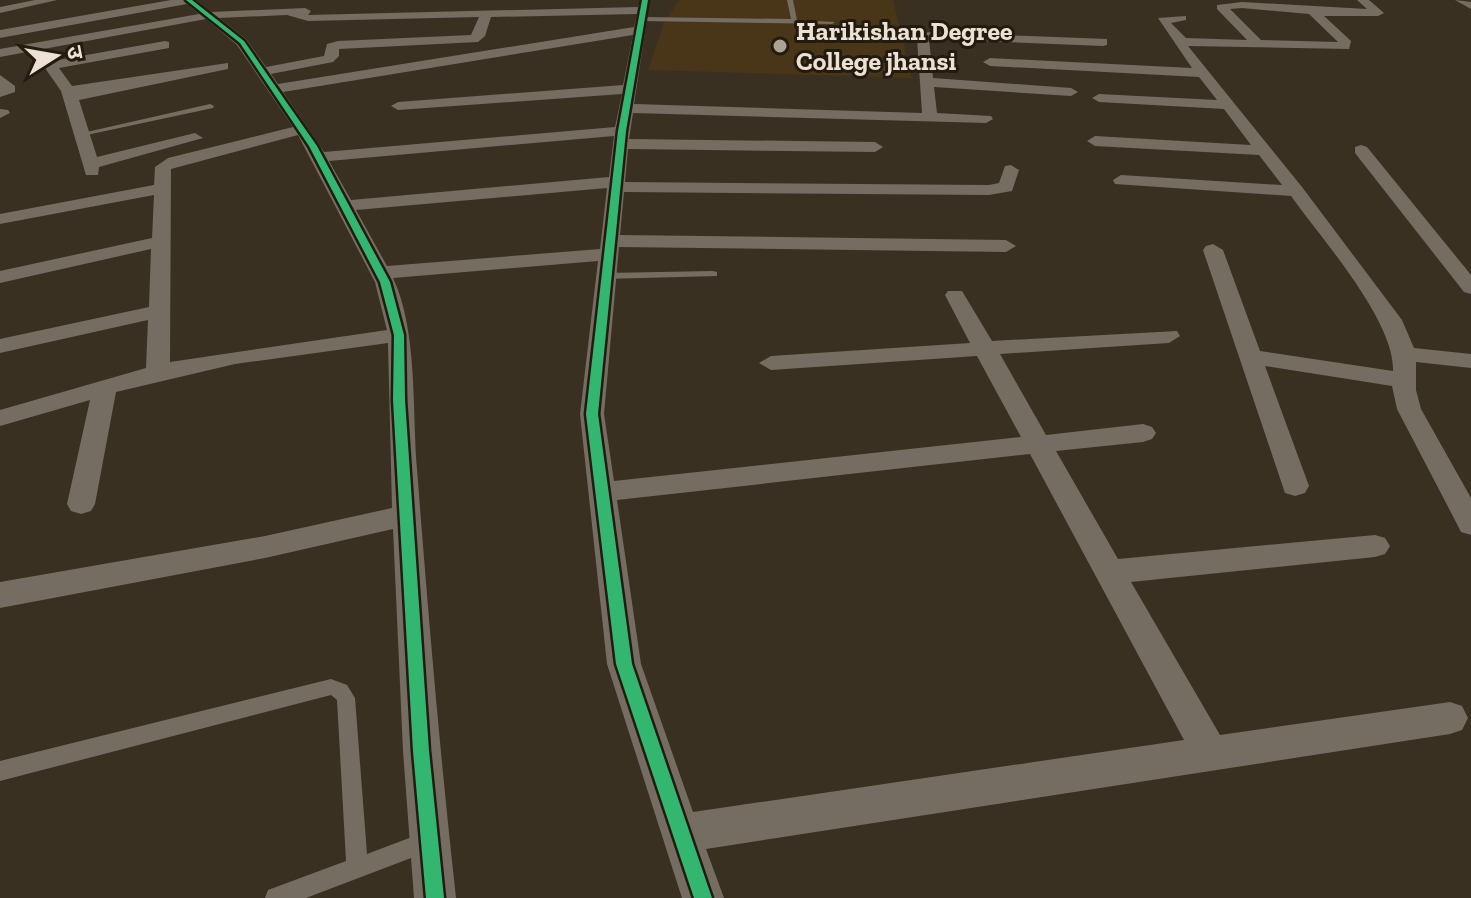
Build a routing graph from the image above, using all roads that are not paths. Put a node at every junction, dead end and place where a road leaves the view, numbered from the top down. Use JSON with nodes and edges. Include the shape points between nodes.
{"nodes":[{"id":1,"x":52,"y":0,"type":"edge"},
{"id":2,"x":255,"y":0,"type":"edge"},
{"id":3,"x":790,"y":0,"type":"edge"},
{"id":4,"x":1362,"y":0,"type":"edge"},
{"id":5,"x":1460,"y":0,"type":"edge"},
{"id":6,"x":197,"y":5,"type":"edge"},
{"id":7,"x":80,"y":6,"type":"dead end"},
{"id":8,"x":1471,"y":6,"type":"edge"},
{"id":9,"x":0,"y":10,"type":"edge"},
{"id":10,"x":332,"y":10,"type":"dead end"},
{"id":11,"x":1319,"y":11,"type":"junction"},
{"id":12,"x":290,"y":12,"type":"junction"},
{"id":13,"x":486,"y":14,"type":"junction"},
{"id":14,"x":642,"y":15,"type":"edge"},
{"id":15,"x":1182,"y":18,"type":"dead end"},
{"id":16,"x":794,"y":21,"type":"junction"},
{"id":17,"x":0,"y":22,"type":"edge"},
{"id":18,"x":832,"y":22,"type":"dead end"},
{"id":19,"x":0,"y":34,"type":"edge"},
{"id":20,"x":1181,"y":40,"type":"junction"},
{"id":21,"x":1257,"y":43,"type":"junction"},
{"id":22,"x":165,"y":45,"type":"dead end"},
{"id":23,"x":0,"y":53,"type":"edge"},
{"id":24,"x":37,"y":55,"type":"dead end"},
{"id":25,"x":990,"y":62,"type":"dead end"},
{"id":26,"x":53,"y":65,"type":"junction"},
{"id":27,"x":1117,"y":68,"type":"junction"},
{"id":28,"x":1203,"y":73,"type":"junction"},
{"id":29,"x":0,"y":79,"type":"edge"},
{"id":30,"x":268,"y":80,"type":"junction"},
{"id":31,"x":927,"y":82,"type":"junction"},
{"id":32,"x":1071,"y":92,"type":"dead end"},
{"id":33,"x":0,"y":93,"type":"edge"},
{"id":34,"x":70,"y":94,"type":"junction"},
{"id":35,"x":1099,"y":98,"type":"dead end"},
{"id":36,"x":1228,"y":105,"type":"junction"},
{"id":37,"x":210,"y":106,"type":"dead end"},
{"id":38,"x":398,"y":106,"type":"dead end"},
{"id":39,"x":930,"y":115,"type":"junction"},
{"id":40,"x":624,"y":118,"type":"junction"},
{"id":41,"x":986,"y":119,"type":"dead end"},
{"id":42,"x":297,"y":122,"type":"junction"},
{"id":43,"x":82,"y":134,"type":"junction"},
{"id":44,"x":1095,"y":141,"type":"dead end"},
{"id":45,"x":1264,"y":150,"type":"junction"},
{"id":46,"x":1361,"y":150,"type":"dead end"},
{"id":47,"x":319,"y":157,"type":"junction"},
{"id":48,"x":872,"y":166,"type":"dead end"},
{"id":49,"x":1011,"y":170,"type":"dead end"},
{"id":50,"x":1121,"y":180,"type":"dead end"},
{"id":51,"x":616,"y":184,"type":"junction"},
{"id":52,"x":164,"y":188,"type":"junction"},
{"id":53,"x":1296,"y":191,"type":"junction"},
{"id":54,"x":347,"y":206,"type":"junction"},
{"id":55,"x":0,"y":219,"type":"edge"},
{"id":56,"x":162,"y":241,"type":"junction"},
{"id":57,"x":1006,"y":246,"type":"dead end"},
{"id":58,"x":1213,"y":250,"type":"dead end"},
{"id":59,"x":607,"y":257,"type":"junction"},
{"id":60,"x":381,"y":273,"type":"junction"},
{"id":61,"x":713,"y":274,"type":"dead end"},
{"id":62,"x":0,"y":277,"type":"edge"},
{"id":63,"x":1471,"y":288,"type":"edge"},
{"id":64,"x":955,"y":295,"type":"dead end"},
{"id":65,"x":160,"y":311,"type":"junction"},
{"id":66,"x":399,"y":335,"type":"junction"},
{"id":67,"x":1169,"y":336,"type":"dead end"},
{"id":68,"x":0,"y":346,"type":"edge"},
{"id":69,"x":983,"y":346,"type":"junction"},
{"id":70,"x":1405,"y":354,"type":"junction"},
{"id":71,"x":1250,"y":357,"type":"junction"},
{"id":72,"x":1471,"y":361,"type":"edge"},
{"id":73,"x":771,"y":363,"type":"dead end"},
{"id":74,"x":158,"y":372,"type":"junction"},
{"id":75,"x":1405,"y":380,"type":"junction"},
{"id":76,"x":105,"y":388,"type":"junction"},
{"id":77,"x":0,"y":418,"type":"edge"},
{"id":78,"x":1143,"y":433,"type":"dead end"},
{"id":79,"x":1038,"y":444,"type":"junction"},
{"id":80,"x":1442,"y":469,"type":"junction"},
{"id":81,"x":1471,"y":473,"type":"edge"},
{"id":82,"x":1295,"y":486,"type":"dead end"},
{"id":83,"x":602,"y":492,"type":"junction"},
{"id":84,"x":81,"y":504,"type":"dead end"},
{"id":85,"x":406,"y":515,"type":"junction"},
{"id":86,"x":1471,"y":524,"type":"edge"},
{"id":87,"x":1375,"y":546,"type":"dead end"},
{"id":88,"x":1109,"y":572,"type":"junction"},
{"id":89,"x":0,"y":595,"type":"edge"},
{"id":90,"x":1450,"y":718,"type":"dead end"},
{"id":91,"x":1211,"y":754,"type":"junction"},
{"id":92,"x":0,"y":771,"type":"edge"},
{"id":93,"x":681,"y":833,"type":"junction"},
{"id":94,"x":430,"y":841,"type":"junction"},
{"id":95,"x":357,"y":868,"type":"junction"},
{"id":96,"x":276,"y":898,"type":"edge"},
{"id":97,"x":435,"y":898,"type":"edge"},
{"id":98,"x":703,"y":898,"type":"edge"}],
"edges":[{"from":1,"to":9,"type":"street"},
{"from":2,"to":6,"type":"street"},
{"from":3,"to":16,"type":"lane"},
{"from":4,"to":11,"type":"street","via":[[1378,13]]},
{"from":5,"to":8,"type":"street"},
{"from":6,"to":12,"type":"street"},
{"from":6,"to":19,"type":"street"},
{"from":6,"to":23,"type":"street"},
{"from":6,"to":30,"type":"street","via":[[242,42]]},
{"from":7,"to":17,"type":"street"},
{"from":10,"to":12,"type":"street"},
{"from":11,"to":21,"type":"street","via":[[1316,16],[1347,44]]},
{"from":11,"to":21,"type":"street","via":[[1221,7]]},
{"from":12,"to":13,"type":"street","via":[[303,18]]},
{"from":13,"to":14,"type":"street"},
{"from":13,"to":30,"type":"street","via":[[474,39],[338,45],[331,47],[333,56],[328,59]]},
{"from":14,"to":16,"type":"lane"},
{"from":14,"to":30,"type":"street"},
{"from":14,"to":40,"type":"street"},
{"from":15,"to":20,"type":"street","via":[[1162,20]]},
{"from":16,"to":18,"type":"lane"},
{"from":20,"to":21,"type":"street"},
{"from":20,"to":28,"type":"street"},
{"from":22,"to":26,"type":"street"},
{"from":24,"to":26,"type":"street"},
{"from":25,"to":27,"type":"street"},
{"from":26,"to":34,"type":"street"},
{"from":27,"to":28,"type":"street"},
{"from":27,"to":31,"type":"street","via":[[1100,37],[926,35]]},
{"from":28,"to":36,"type":"street"},
{"from":29,"to":33,"type":"street","via":[[10,89]]},
{"from":30,"to":42,"type":"street"},
{"from":31,"to":32,"type":"street"},
{"from":31,"to":39,"type":"street"},
{"from":34,"to":34,"type":"street","via":[[223,66]]},
{"from":34,"to":43,"type":"street"},
{"from":35,"to":36,"type":"street"},
{"from":36,"to":45,"type":"street"},
{"from":37,"to":43,"type":"lane"},
{"from":38,"to":40,"type":"street"},
{"from":39,"to":40,"type":"street"},
{"from":39,"to":41,"type":"street"},
{"from":40,"to":47,"type":"street"},
{"from":40,"to":48,"type":"street","via":[[877,139]]},
{"from":40,"to":51,"type":"street"},
{"from":42,"to":43,"type":"street","via":[[91,167]]},
{"from":42,"to":47,"type":"street"},
{"from":42,"to":52,"type":"street","via":[[169,163],[162,170]]},
{"from":44,"to":45,"type":"street"},
{"from":45,"to":53,"type":"street"},
{"from":46,"to":63,"type":"street"},
{"from":47,"to":54,"type":"street"},
{"from":49,"to":51,"type":"street","via":[[1006,187],[989,190]]},
{"from":50,"to":53,"type":"street"},
{"from":51,"to":54,"type":"street"},
{"from":51,"to":59,"type":"street"},
{"from":52,"to":55,"type":"street"},
{"from":52,"to":56,"type":"street"},
{"from":53,"to":70,"type":"street","via":[[1394,325]]},
{"from":54,"to":60,"type":"street"},
{"from":56,"to":62,"type":"street"},
{"from":56,"to":65,"type":"street"},
{"from":57,"to":59,"type":"street"},
{"from":58,"to":71,"type":"street"},
{"from":59,"to":60,"type":"street"},
{"from":59,"to":61,"type":"lane"},
{"from":59,"to":83,"type":"street","via":[[592,414]]},
{"from":60,"to":66,"type":"street"},
{"from":64,"to":69,"type":"street"},
{"from":65,"to":68,"type":"street"},
{"from":65,"to":74,"type":"street"},
{"from":66,"to":74,"type":"street"},
{"from":66,"to":85,"type":"street"},
{"from":67,"to":69,"type":"street"},
{"from":69,"to":73,"type":"street"},
{"from":69,"to":79,"type":"street"},
{"from":70,"to":72,"type":"street"},
{"from":70,"to":75,"type":"street"},
{"from":71,"to":75,"type":"street"},
{"from":71,"to":82,"type":"street"},
{"from":74,"to":76,"type":"street"},
{"from":75,"to":80,"type":"street","via":[[1409,409]]},
{"from":76,"to":77,"type":"street"},
{"from":76,"to":84,"type":"street"},
{"from":78,"to":79,"type":"street"},
{"from":79,"to":83,"type":"street"},
{"from":79,"to":88,"type":"street"},
{"from":80,"to":81,"type":"street"},
{"from":80,"to":86,"type":"street"},
{"from":83,"to":93,"type":"street","via":[[624,664]]},
{"from":85,"to":89,"type":"street","via":[[265,547]]},
{"from":85,"to":94,"type":"street"},
{"from":87,"to":88,"type":"street"},
{"from":88,"to":91,"type":"street"},
{"from":90,"to":91,"type":"street"},
{"from":91,"to":93,"type":"street"},
{"from":92,"to":95,"type":"lane","via":[[331,687],[346,698]]},
{"from":93,"to":98,"type":"street"},
{"from":94,"to":95,"type":"lane"},
{"from":94,"to":97,"type":"street"},
{"from":95,"to":96,"type":"lane"}]}
